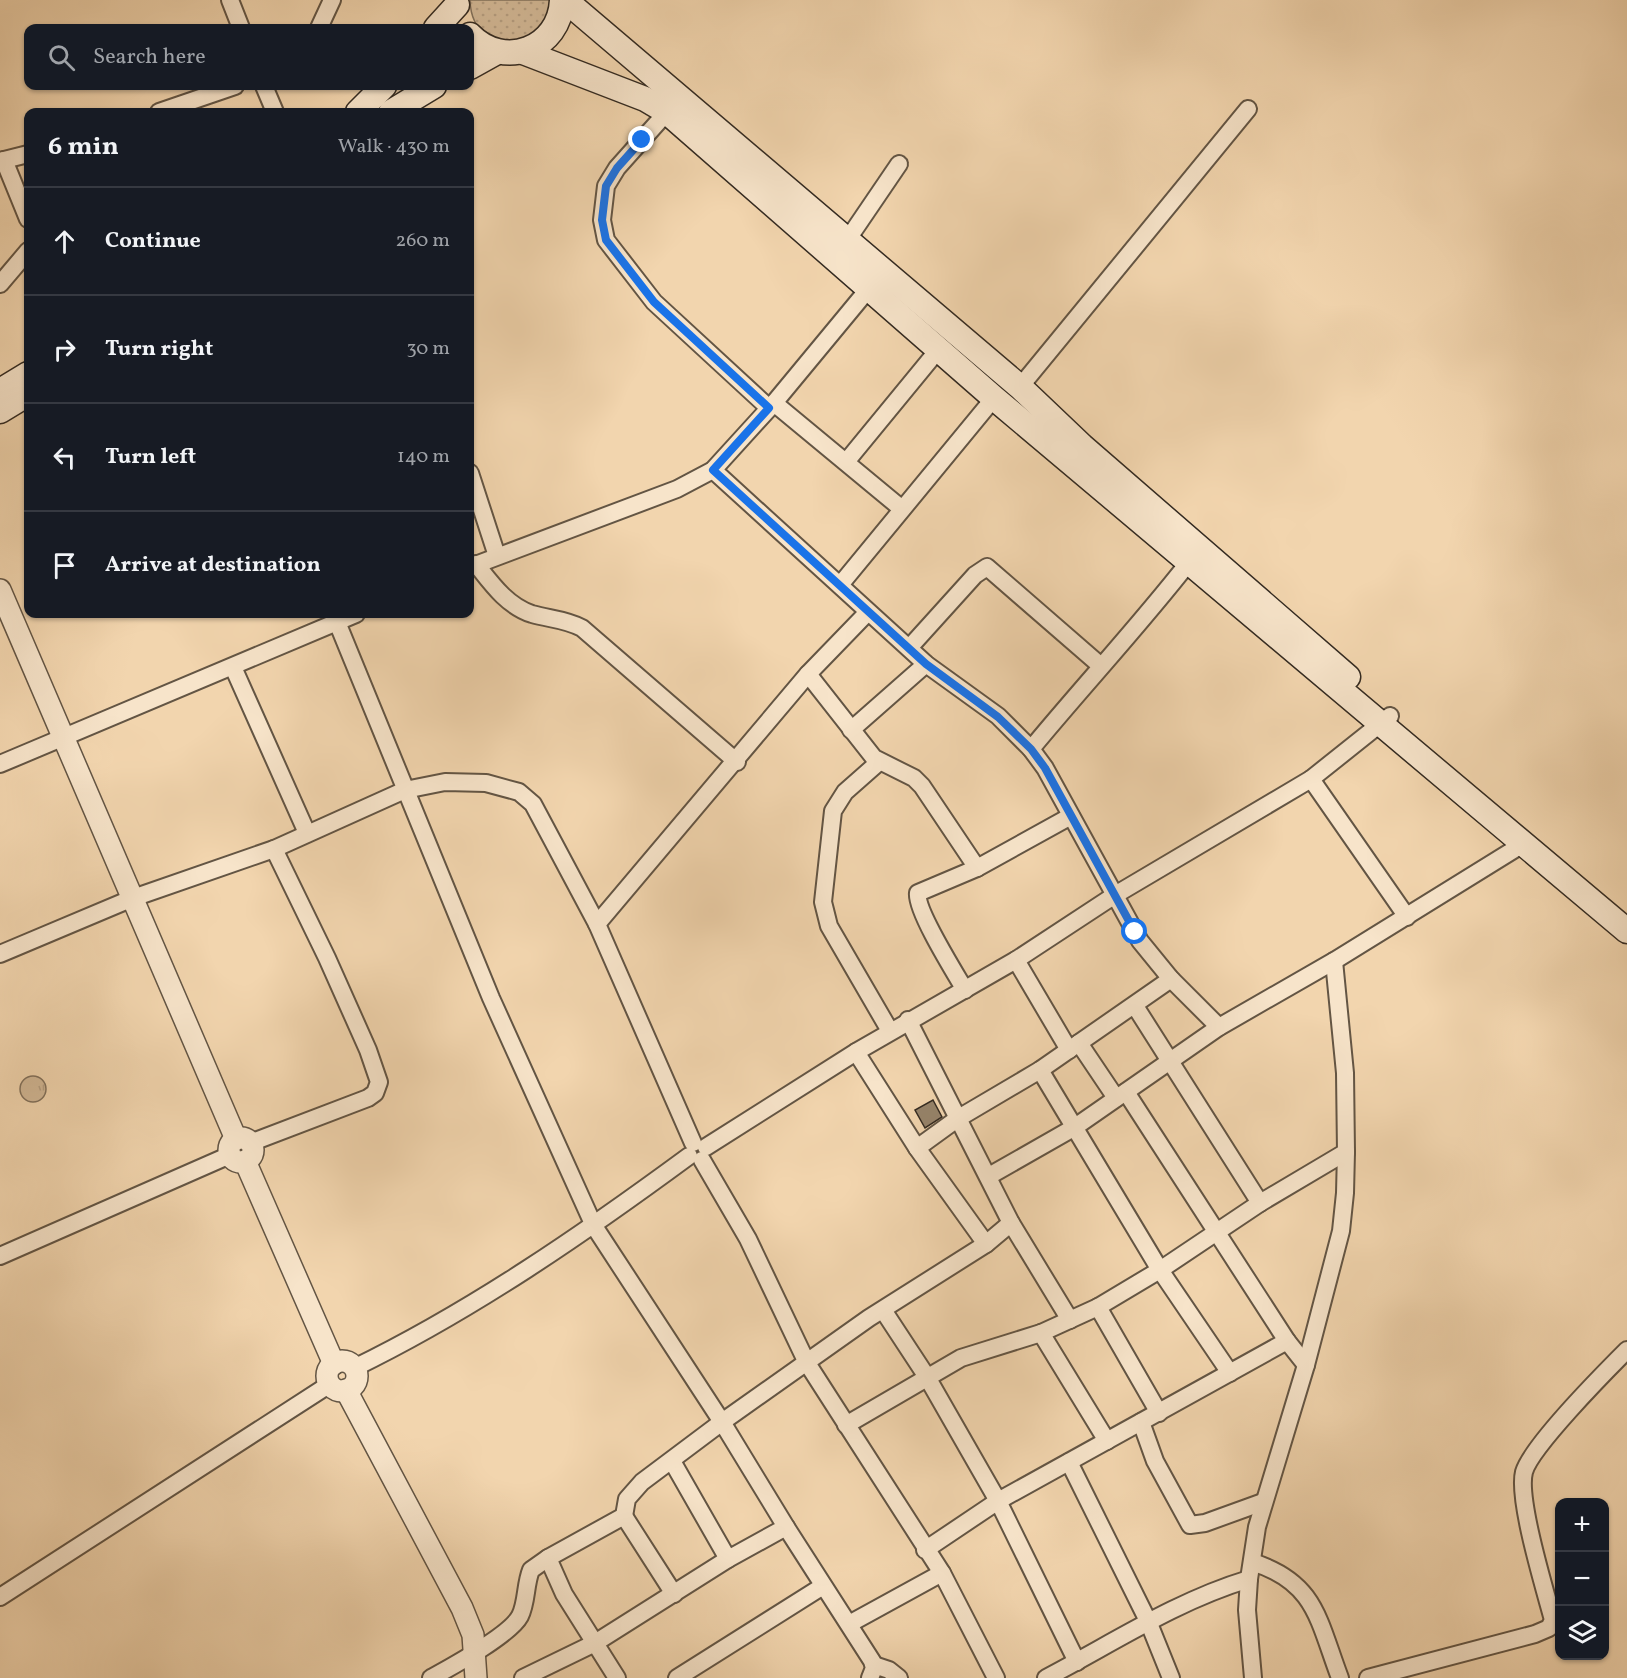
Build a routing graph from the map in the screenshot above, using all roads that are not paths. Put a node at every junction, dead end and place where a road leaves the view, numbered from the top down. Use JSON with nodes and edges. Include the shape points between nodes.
{"nodes":[{"id":1,"x":230,"y":0,"type":"edge"},
{"id":2,"x":332,"y":0,"type":"edge"},
{"id":3,"x":563,"y":0,"type":"edge"},
{"id":4,"x":458,"y":3,"type":"edge"},
{"id":5,"x":239,"y":24,"type":"edge"},
{"id":6,"x":321,"y":24,"type":"edge"},
{"id":7,"x":440,"y":24,"type":"edge"},
{"id":8,"x":464,"y":24,"type":"edge"},
{"id":9,"x":474,"y":39,"type":"edge"},
{"id":10,"x":497,"y":52,"type":"junction"},
{"id":11,"x":523,"y":52,"type":"junction"},
{"id":12,"x":474,"y":65,"type":"edge"},
{"id":13,"x":224,"y":90,"type":"edge"},
{"id":14,"x":266,"y":90,"type":"edge"},
{"id":15,"x":380,"y":90,"type":"edge"},
{"id":16,"x":427,"y":90,"type":"edge"},
{"id":17,"x":171,"y":108,"type":"edge"},
{"id":18,"x":273,"y":108,"type":"edge"},
{"id":19,"x":362,"y":108,"type":"edge"},
{"id":20,"x":398,"y":108,"type":"edge"},
{"id":21,"x":1248,"y":109,"type":"dead end"},
{"id":22,"x":667,"y":112,"type":"junction"},
{"id":23,"x":24,"y":155,"type":"edge"},
{"id":24,"x":2,"y":161,"type":"edge"},
{"id":25,"x":899,"y":164,"type":"dead end"},
{"id":26,"x":24,"y":210,"type":"edge"},
{"id":27,"x":848,"y":239,"type":"junction"},
{"id":28,"x":24,"y":256,"type":"edge"},
{"id":29,"x":876,"y":279,"type":"junction"},
{"id":30,"x":0,"y":284,"type":"edge"},
{"id":31,"x":938,"y":350,"type":"junction"},
{"id":32,"x":24,"y":376,"type":"edge"},
{"id":33,"x":1020,"y":387,"type":"junction"},
{"id":34,"x":0,"y":391,"type":"edge"},
{"id":35,"x":24,"y":397,"type":"edge"},
{"id":36,"x":994,"y":398,"type":"junction"},
{"id":37,"x":771,"y":406,"type":"junction"},
{"id":38,"x":0,"y":411,"type":"edge"},
{"id":39,"x":846,"y":462,"type":"junction"},
{"id":40,"x":713,"y":470,"type":"junction"},
{"id":41,"x":474,"y":485,"type":"edge"},
{"id":42,"x":902,"y":509,"type":"junction"},
{"id":43,"x":497,"y":556,"type":"junction"},
{"id":44,"x":1189,"y":562,"type":"junction"},
{"id":45,"x":474,"y":565,"type":"edge"},
{"id":46,"x":474,"y":566,"type":"edge"},
{"id":47,"x":840,"y":585,"type":"junction"},
{"id":48,"x":0,"y":590,"type":"edge"},
{"id":49,"x":868,"y":612,"type":"junction"},
{"id":50,"x":346,"y":618,"type":"edge"},
{"id":51,"x":337,"y":622,"type":"junction"},
{"id":52,"x":909,"y":648,"type":"junction"},
{"id":53,"x":926,"y":664,"type":"junction"},
{"id":54,"x":1101,"y":666,"type":"junction"},
{"id":55,"x":233,"y":667,"type":"junction"},
{"id":56,"x":808,"y":674,"type":"junction"},
{"id":57,"x":1386,"y":721,"type":"junction"},
{"id":58,"x":851,"y":730,"type":"junction"},
{"id":59,"x":63,"y":739,"type":"junction"},
{"id":60,"x":1031,"y":749,"type":"junction"},
{"id":61,"x":737,"y":762,"type":"junction"},
{"id":62,"x":879,"y":762,"type":"junction"},
{"id":63,"x":0,"y":764,"type":"edge"},
{"id":64,"x":1311,"y":779,"type":"junction"},
{"id":65,"x":405,"y":790,"type":"junction"},
{"id":66,"x":1071,"y":816,"type":"junction"},
{"id":67,"x":307,"y":833,"type":"junction"},
{"id":68,"x":1523,"y":844,"type":"junction"},
{"id":69,"x":274,"y":849,"type":"junction"},
{"id":70,"x":977,"y":868,"type":"junction"},
{"id":71,"x":1116,"y":895,"type":"junction"},
{"id":72,"x":133,"y":898,"type":"junction"},
{"id":73,"x":1627,"y":912,"type":"edge"},
{"id":74,"x":1407,"y":917,"type":"junction"},
{"id":75,"x":597,"y":924,"type":"junction"},
{"id":76,"x":1627,"y":931,"type":"edge"},
{"id":77,"x":0,"y":954,"type":"edge"},
{"id":78,"x":1016,"y":960,"type":"junction"},
{"id":79,"x":1334,"y":961,"type":"junction"},
{"id":80,"x":1171,"y":979,"type":"junction"},
{"id":81,"x":965,"y":990,"type":"junction"},
{"id":82,"x":1135,"y":1006,"type":"junction"},
{"id":83,"x":908,"y":1020,"type":"junction"},
{"id":84,"x":1219,"y":1027,"type":"junction"},
{"id":85,"x":890,"y":1031,"type":"junction"},
{"id":86,"x":1074,"y":1047,"type":"junction"},
{"id":87,"x":856,"y":1052,"type":"junction"},
{"id":88,"x":1173,"y":1061,"type":"junction"},
{"id":89,"x":1040,"y":1070,"type":"junction"},
{"id":90,"x":1121,"y":1095,"type":"junction"},
{"id":91,"x":957,"y":1119,"type":"junction"},
{"id":92,"x":1075,"y":1126,"type":"junction"},
{"id":93,"x":917,"y":1148,"type":"junction"},
{"id":94,"x":240,"y":1149,"type":"junction"},
{"id":95,"x":697,"y":1152,"type":"junction"},
{"id":96,"x":1346,"y":1152,"type":"junction"},
{"id":97,"x":989,"y":1176,"type":"junction"},
{"id":98,"x":1260,"y":1203,"type":"junction"},
{"id":99,"x":1011,"y":1223,"type":"junction"},
{"id":100,"x":594,"y":1226,"type":"junction"},
{"id":101,"x":1215,"y":1232,"type":"junction"},
{"id":102,"x":986,"y":1244,"type":"junction"},
{"id":103,"x":0,"y":1256,"type":"edge"},
{"id":104,"x":1160,"y":1270,"type":"junction"},
{"id":105,"x":1098,"y":1307,"type":"junction"},
{"id":106,"x":884,"y":1310,"type":"junction"},
{"id":107,"x":1070,"y":1320,"type":"junction"},
{"id":108,"x":1041,"y":1333,"type":"junction"},
{"id":109,"x":1287,"y":1341,"type":"junction"},
{"id":110,"x":1627,"y":1350,"type":"edge"},
{"id":111,"x":807,"y":1363,"type":"junction"},
{"id":112,"x":1306,"y":1365,"type":"junction"},
{"id":113,"x":1230,"y":1373,"type":"junction"},
{"id":114,"x":341,"y":1377,"type":"junction"},
{"id":115,"x":927,"y":1377,"type":"junction"},
{"id":116,"x":1159,"y":1413,"type":"junction"},
{"id":117,"x":722,"y":1422,"type":"junction"},
{"id":118,"x":1142,"y":1422,"type":"junction"},
{"id":119,"x":846,"y":1425,"type":"junction"},
{"id":120,"x":1107,"y":1441,"type":"junction"},
{"id":121,"x":672,"y":1461,"type":"junction"},
{"id":122,"x":1069,"y":1462,"type":"junction"},
{"id":123,"x":998,"y":1502,"type":"junction"},
{"id":124,"x":1263,"y":1502,"type":"junction"},
{"id":125,"x":624,"y":1516,"type":"junction"},
{"id":126,"x":786,"y":1527,"type":"junction"},
{"id":127,"x":925,"y":1550,"type":"junction"},
{"id":128,"x":548,"y":1558,"type":"junction"},
{"id":129,"x":728,"y":1559,"type":"junction"},
{"id":130,"x":1252,"y":1562,"type":"junction"},
{"id":131,"x":942,"y":1573,"type":"junction"},
{"id":132,"x":1249,"y":1579,"type":"junction"},
{"id":133,"x":823,"y":1586,"type":"junction"},
{"id":134,"x":674,"y":1594,"type":"junction"},
{"id":135,"x":0,"y":1597,"type":"edge"},
{"id":136,"x":1148,"y":1622,"type":"junction"},
{"id":137,"x":849,"y":1624,"type":"junction"},
{"id":138,"x":595,"y":1643,"type":"junction"},
{"id":139,"x":475,"y":1652,"type":"junction"},
{"id":140,"x":1077,"y":1662,"type":"junction"},
{"id":141,"x":872,"y":1672,"type":"edge"},
{"id":142,"x":431,"y":1678,"type":"edge"},
{"id":143,"x":476,"y":1678,"type":"edge"},
{"id":144,"x":523,"y":1678,"type":"edge"},
{"id":145,"x":617,"y":1678,"type":"edge"},
{"id":146,"x":677,"y":1678,"type":"edge"},
{"id":147,"x":899,"y":1678,"type":"edge"},
{"id":148,"x":996,"y":1678,"type":"edge"},
{"id":149,"x":1046,"y":1678,"type":"edge"},
{"id":150,"x":1171,"y":1678,"type":"edge"},
{"id":151,"x":1253,"y":1678,"type":"edge"},
{"id":152,"x":1340,"y":1678,"type":"edge"},
{"id":153,"x":1368,"y":1678,"type":"edge"}],
"edges":[{"from":1,"to":5,"type":"street"},
{"from":2,"to":6,"type":"street"},
{"from":3,"to":11,"type":"main road","via":[[552,32]]},
{"from":3,"to":27,"type":"main road"},
{"from":4,"to":7,"type":"main road"},
{"from":4,"to":8,"type":"main road"},
{"from":9,"to":10,"type":"main road"},
{"from":10,"to":11,"type":"main road"},
{"from":10,"to":12,"type":"main road"},
{"from":11,"to":22,"type":"main road","via":[[645,99]]},
{"from":13,"to":17,"type":"street"},
{"from":14,"to":18,"type":"street"},
{"from":15,"to":19,"type":"main road"},
{"from":16,"to":20,"type":"main road"},
{"from":21,"to":33,"type":"street"},
{"from":22,"to":29,"type":"main road"},
{"from":22,"to":37,"type":"street","via":[[606,186],[602,220],[606,240],[654,302]]},
{"from":23,"to":24,"type":"street"},
{"from":24,"to":26,"type":"street"},
{"from":25,"to":27,"type":"street"},
{"from":27,"to":29,"type":"main road"},
{"from":28,"to":30,"type":"street"},
{"from":29,"to":31,"type":"main road"},
{"from":29,"to":33,"type":"main road"},
{"from":29,"to":37,"type":"street"},
{"from":31,"to":36,"type":"main road"},
{"from":31,"to":39,"type":"street"},
{"from":32,"to":34,"type":"main road"},
{"from":33,"to":57,"type":"main road","via":[[1082,446],[1324,654]]},
{"from":35,"to":38,"type":"main road"},
{"from":36,"to":42,"type":"street"},
{"from":36,"to":44,"type":"main road"},
{"from":37,"to":39,"type":"street"},
{"from":37,"to":40,"type":"street"},
{"from":39,"to":42,"type":"street"},
{"from":40,"to":43,"type":"street","via":[[677,489]]},
{"from":40,"to":47,"type":"street"},
{"from":41,"to":43,"type":"street"},
{"from":42,"to":47,"type":"street"},
{"from":43,"to":45,"type":"street"},
{"from":44,"to":54,"type":"street"},
{"from":44,"to":57,"type":"main road"},
{"from":46,"to":61,"type":"street","via":[[500,594],[521,609],[582,628]]},
{"from":47,"to":49,"type":"street"},
{"from":48,"to":59,"type":"street"},
{"from":49,"to":52,"type":"street"},
{"from":49,"to":56,"type":"street"},
{"from":50,"to":51,"type":"street"},
{"from":51,"to":55,"type":"street"},
{"from":51,"to":65,"type":"street"},
{"from":52,"to":53,"type":"street"},
{"from":52,"to":54,"type":"street","via":[[981,568],[987,567]]},
{"from":53,"to":58,"type":"street"},
{"from":53,"to":60,"type":"street","via":[[998,717]]},
{"from":54,"to":60,"type":"street"},
{"from":55,"to":59,"type":"street"},
{"from":55,"to":67,"type":"street"},
{"from":56,"to":58,"type":"street"},
{"from":56,"to":61,"type":"street"},
{"from":57,"to":64,"type":"street"},
{"from":57,"to":68,"type":"main road"},
{"from":57,"to":73,"type":"main road"},
{"from":58,"to":62,"type":"street"},
{"from":59,"to":63,"type":"street"},
{"from":59,"to":72,"type":"street"},
{"from":60,"to":66,"type":"street"},
{"from":61,"to":75,"type":"street"},
{"from":62,"to":70,"type":"street","via":[[914,778],[922,786]]},
{"from":62,"to":85,"type":"street","via":[[845,792],[833,811],[823,902],[829,926]]},
{"from":64,"to":71,"type":"street"},
{"from":64,"to":74,"type":"street"},
{"from":65,"to":67,"type":"street"},
{"from":65,"to":75,"type":"street","via":[[454,782],[486,783],[519,792],[534,804]]},
{"from":65,"to":100,"type":"street","via":[[491,998]]},
{"from":66,"to":70,"type":"street"},
{"from":66,"to":71,"type":"street"},
{"from":67,"to":69,"type":"street"},
{"from":68,"to":74,"type":"street"},
{"from":68,"to":76,"type":"main road"},
{"from":69,"to":72,"type":"street"},
{"from":69,"to":94,"type":"street","via":[[332,968],[379,1082],[368,1098]]},
{"from":70,"to":81,"type":"street","via":[[924,889],[917,897]]},
{"from":71,"to":78,"type":"street"},
{"from":71,"to":80,"type":"street","via":[[1140,940]]},
{"from":72,"to":77,"type":"street"},
{"from":72,"to":94,"type":"street"},
{"from":74,"to":79,"type":"street"},
{"from":75,"to":95,"type":"street"},
{"from":78,"to":81,"type":"street"},
{"from":78,"to":86,"type":"street"},
{"from":79,"to":84,"type":"street"},
{"from":79,"to":96,"type":"street","via":[[1345,1073]]},
{"from":80,"to":82,"type":"street"},
{"from":80,"to":84,"type":"street"},
{"from":81,"to":83,"type":"street"},
{"from":82,"to":86,"type":"street"},
{"from":82,"to":88,"type":"street"},
{"from":83,"to":85,"type":"street"},
{"from":83,"to":91,"type":"street"},
{"from":84,"to":88,"type":"street"},
{"from":85,"to":87,"type":"street"},
{"from":86,"to":89,"type":"street"},
{"from":86,"to":90,"type":"street"},
{"from":87,"to":93,"type":"street"},
{"from":87,"to":95,"type":"street"},
{"from":88,"to":90,"type":"street"},
{"from":88,"to":98,"type":"street"},
{"from":89,"to":91,"type":"street"},
{"from":89,"to":92,"type":"street"},
{"from":90,"to":92,"type":"street"},
{"from":90,"to":101,"type":"street"},
{"from":91,"to":93,"type":"street"},
{"from":91,"to":97,"type":"street"},
{"from":92,"to":97,"type":"street"},
{"from":92,"to":104,"type":"street"},
{"from":93,"to":102,"type":"street"},
{"from":94,"to":103,"type":"street"},
{"from":94,"to":114,"type":"street"},
{"from":95,"to":100,"type":"street"},
{"from":95,"to":111,"type":"street","via":[[748,1239]]},
{"from":96,"to":98,"type":"street"},
{"from":96,"to":112,"type":"street","via":[[1341,1232]]},
{"from":97,"to":99,"type":"street"},
{"from":98,"to":101,"type":"street"},
{"from":99,"to":102,"type":"street"},
{"from":99,"to":107,"type":"street"},
{"from":100,"to":114,"type":"street","via":[[455,1313]]},
{"from":100,"to":117,"type":"street"},
{"from":101,"to":104,"type":"street"},
{"from":101,"to":109,"type":"street"},
{"from":102,"to":106,"type":"street"},
{"from":104,"to":105,"type":"street"},
{"from":104,"to":113,"type":"street"},
{"from":105,"to":107,"type":"street"},
{"from":105,"to":116,"type":"street"},
{"from":106,"to":111,"type":"street"},
{"from":106,"to":115,"type":"street"},
{"from":107,"to":108,"type":"street"},
{"from":108,"to":115,"type":"street","via":[[975,1352]]},
{"from":108,"to":120,"type":"street"},
{"from":109,"to":112,"type":"street"},
{"from":109,"to":113,"type":"street"},
{"from":110,"to":153,"type":"street","via":[[1542,1444],[1524,1473],[1531,1537],[1553,1620],[1549,1628]]},
{"from":111,"to":117,"type":"street"},
{"from":111,"to":119,"type":"street"},
{"from":112,"to":124,"type":"street"},
{"from":113,"to":116,"type":"street"},
{"from":114,"to":135,"type":"street"},
{"from":114,"to":139,"type":"street","via":[[462,1608]]},
{"from":115,"to":119,"type":"street"},
{"from":115,"to":123,"type":"street"},
{"from":116,"to":118,"type":"street"},
{"from":117,"to":121,"type":"street"},
{"from":117,"to":126,"type":"street"},
{"from":118,"to":120,"type":"street"},
{"from":118,"to":124,"type":"street","via":[[1155,1461],[1190,1525]]},
{"from":119,"to":127,"type":"street"},
{"from":120,"to":122,"type":"street"},
{"from":121,"to":125,"type":"street","via":[[632,1493]]},
{"from":121,"to":129,"type":"street"},
{"from":122,"to":123,"type":"street"},
{"from":122,"to":136,"type":"street"},
{"from":123,"to":127,"type":"street"},
{"from":123,"to":140,"type":"street"},
{"from":124,"to":130,"type":"street"},
{"from":125,"to":128,"type":"street"},
{"from":125,"to":134,"type":"street"},
{"from":126,"to":129,"type":"street"},
{"from":126,"to":133,"type":"street"},
{"from":127,"to":131,"type":"street"},
{"from":128,"to":138,"type":"street","via":[[564,1594]]},
{"from":128,"to":139,"type":"street","via":[[531,1570],[516,1622]]},
{"from":129,"to":134,"type":"street"},
{"from":130,"to":132,"type":"street"},
{"from":130,"to":152,"type":"street","via":[[1280,1572],[1305,1592]]},
{"from":131,"to":137,"type":"street"},
{"from":131,"to":148,"type":"street"},
{"from":132,"to":136,"type":"street","via":[[1211,1590]]},
{"from":132,"to":151,"type":"street","via":[[1248,1639]]},
{"from":133,"to":137,"type":"street"},
{"from":133,"to":146,"type":"street"},
{"from":134,"to":138,"type":"street"},
{"from":136,"to":140,"type":"street"},
{"from":136,"to":150,"type":"street"},
{"from":137,"to":141,"type":"street"},
{"from":138,"to":144,"type":"street"},
{"from":138,"to":145,"type":"street"},
{"from":139,"to":142,"type":"street"},
{"from":139,"to":143,"type":"street"},
{"from":140,"to":149,"type":"street"},
{"from":141,"to":147,"type":"street","via":[[889,1670]]}]}
